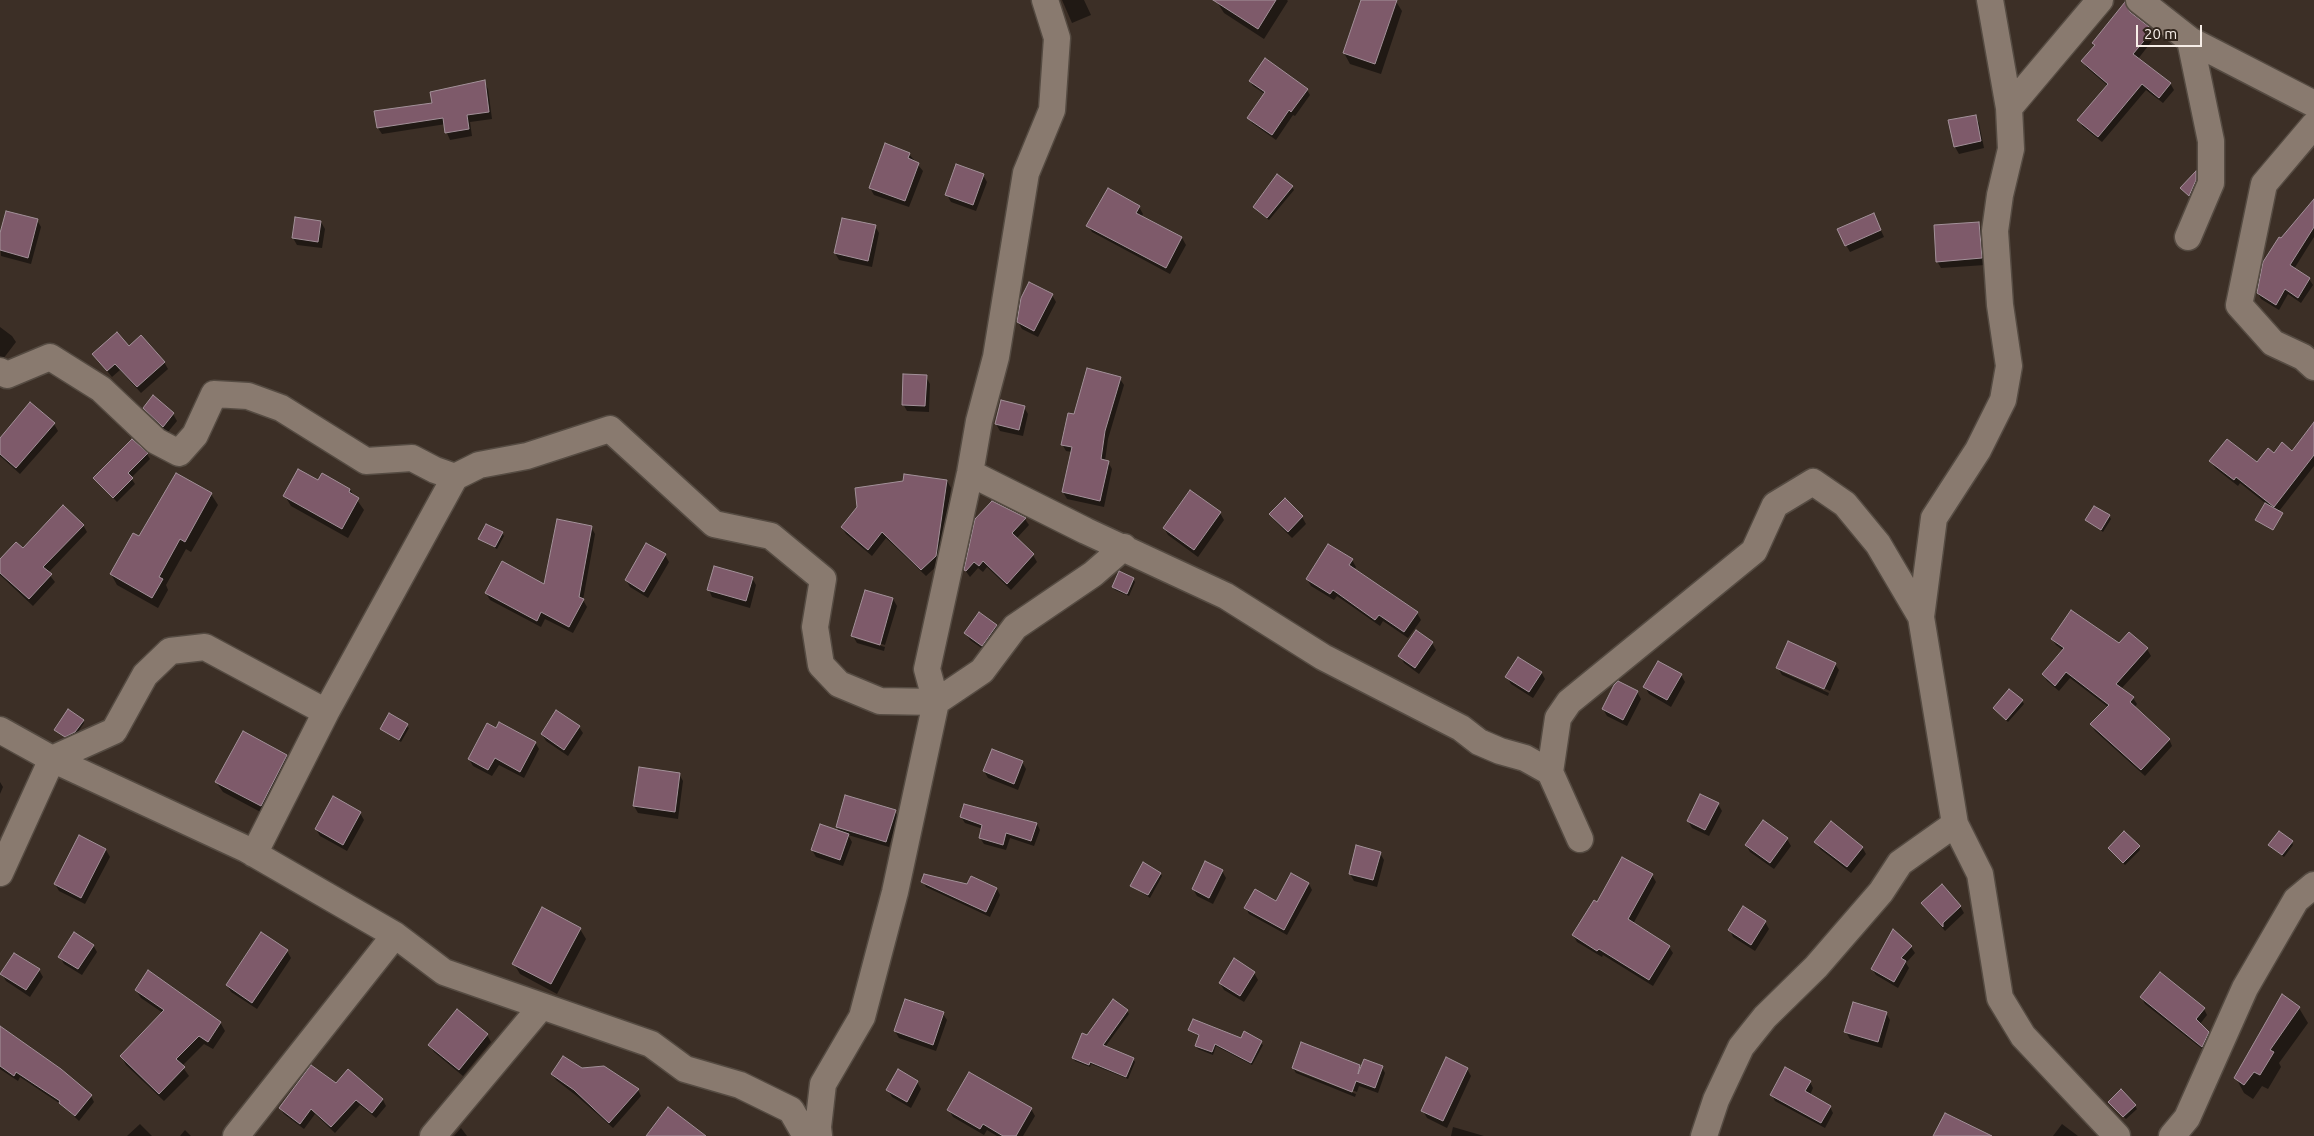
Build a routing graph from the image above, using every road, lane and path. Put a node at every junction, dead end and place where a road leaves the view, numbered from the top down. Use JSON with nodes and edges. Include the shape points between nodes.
{"nodes":[{"id":1,"x":1044,"y":0,"type":"edge"},
{"id":2,"x":1990,"y":0,"type":"edge"},
{"id":3,"x":2100,"y":0,"type":"edge"},
{"id":4,"x":2139,"y":0,"type":"edge"},
{"id":5,"x":2190,"y":40,"type":"junction"},
{"id":6,"x":2314,"y":104,"type":"edge"},
{"id":7,"x":2009,"y":108,"type":"junction"},
{"id":8,"x":2314,"y":125,"type":"edge"},
{"id":9,"x":2188,"y":237,"type":"dead end"},
{"id":10,"x":2314,"y":367,"type":"edge"},
{"id":11,"x":0,"y":371,"type":"edge"},
{"id":12,"x":970,"y":473,"type":"junction"},
{"id":13,"x":455,"y":477,"type":"junction"},
{"id":14,"x":1124,"y":547,"type":"junction"},
{"id":15,"x":1921,"y":617,"type":"junction"},
{"id":16,"x":936,"y":702,"type":"junction"},
{"id":17,"x":326,"y":712,"type":"junction"},
{"id":18,"x":0,"y":730,"type":"edge"},
{"id":19,"x":52,"y":759,"type":"junction"},
{"id":20,"x":1550,"y":772,"type":"junction"},
{"id":21,"x":1955,"y":824,"type":"junction"},
{"id":22,"x":1580,"y":839,"type":"dead end"},
{"id":23,"x":254,"y":854,"type":"junction"},
{"id":24,"x":0,"y":873,"type":"edge"},
{"id":25,"x":2314,"y":885,"type":"edge"},
{"id":26,"x":395,"y":935,"type":"junction"},
{"id":27,"x":541,"y":1007,"type":"junction"},
{"id":28,"x":236,"y":1136,"type":"edge"},
{"id":29,"x":433,"y":1136,"type":"edge"},
{"id":30,"x":806,"y":1136,"type":"edge"},
{"id":31,"x":820,"y":1136,"type":"edge"},
{"id":32,"x":1704,"y":1136,"type":"edge"},
{"id":33,"x":2117,"y":1136,"type":"edge"},
{"id":34,"x":2172,"y":1136,"type":"edge"}],
"edges":[{"from":1,"to":12,"type":"street","via":[[1057,38],[1052,110],[1026,173],[996,357],[979,421]]},
{"from":2,"to":7,"type":"street"},
{"from":3,"to":7,"type":"street"},
{"from":4,"to":5,"type":"street"},
{"from":5,"to":6,"type":"street"},
{"from":5,"to":9,"type":"street","via":[[2211,141],[2211,183]]},
{"from":7,"to":15,"type":"street","via":[[2011,149],[2000,195],[1996,231],[2000,305],[2010,366],[2003,400],[1978,450],[1934,518]]},
{"from":8,"to":10,"type":"street","via":[[2264,184],[2239,305],[2272,343],[2304,357]]},
{"from":11,"to":13,"type":"street","via":[[7,375],[50,358],[100,389],[156,441],[179,453],[195,435],[214,394],[248,396],[281,408],[366,461],[412,458]]},
{"from":12,"to":14,"type":"street"},
{"from":12,"to":16,"type":"street","via":[[927,670]]},
{"from":13,"to":16,"type":"street","via":[[478,465],[527,456],[610,429],[714,524],[771,536],[823,579],[814,627],[821,665],[839,684],[880,701]]},
{"from":13,"to":17,"type":"street"},
{"from":14,"to":16,"type":"street","via":[[1093,574],[1015,627],[982,671]]},
{"from":14,"to":20,"type":"street","via":[[1226,596],[1323,657],[1461,728],[1479,742],[1526,758]]},
{"from":15,"to":20,"type":"street","via":[[1878,544],[1845,504],[1813,482],[1775,505],[1754,551],[1570,702],[1558,718]]},
{"from":15,"to":21,"type":"street"},
{"from":16,"to":31,"type":"street","via":[[890,911],[862,1017],[823,1084],[818,1127]]},
{"from":17,"to":19,"type":"street","via":[[205,647],[170,651],[145,675],[114,731]]},
{"from":17,"to":23,"type":"street"},
{"from":18,"to":19,"type":"street"},
{"from":19,"to":23,"type":"street"},
{"from":19,"to":24,"type":"street"},
{"from":20,"to":22,"type":"street"},
{"from":21,"to":32,"type":"street","via":[[1900,863],[1881,892],[1816,967],[1765,1017],[1741,1047],[1716,1100]]},
{"from":21,"to":33,"type":"street","via":[[1980,874],[2000,998],[2023,1036]]},
{"from":23,"to":26,"type":"street"},
{"from":25,"to":34,"type":"street","via":[[2296,900],[2245,988],[2187,1118]]},
{"from":26,"to":27,"type":"street","via":[[444,972]]},
{"from":26,"to":28,"type":"street"},
{"from":27,"to":29,"type":"street"},
{"from":27,"to":30,"type":"street","via":[[651,1044],[685,1069],[740,1085],[791,1110]]}]}
